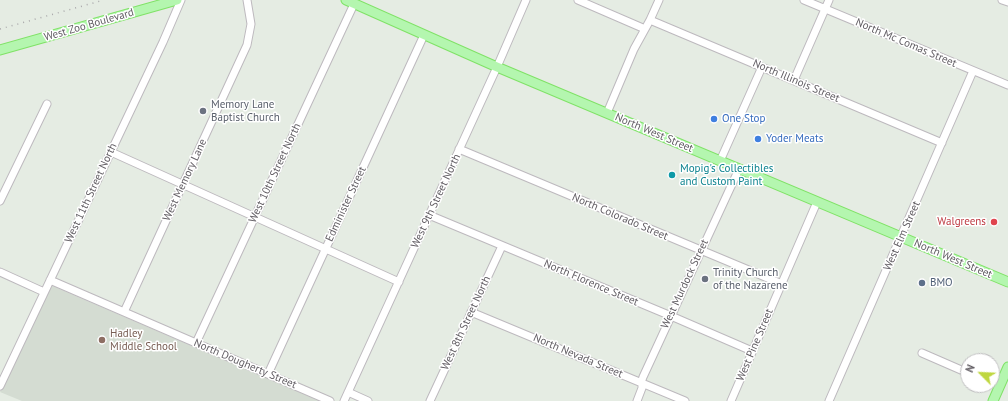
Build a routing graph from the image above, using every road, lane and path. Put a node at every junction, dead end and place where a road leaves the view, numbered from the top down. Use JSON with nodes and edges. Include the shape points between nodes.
{"nodes":[{"id":1,"x":177,"y":0,"type":"edge"},
{"id":2,"x":181,"y":0,"type":"edge"},
{"id":3,"x":247,"y":0,"type":"edge"},
{"id":4,"x":346,"y":0,"type":"edge"},
{"id":5,"x":526,"y":0,"type":"edge"},
{"id":6,"x":578,"y":0,"type":"edge"},
{"id":7,"x":659,"y":0,"type":"edge"},
{"id":8,"x":804,"y":0,"type":"edge"},
{"id":9,"x":829,"y":0,"type":"edge"},
{"id":10,"x":1002,"y":0,"type":"edge"},
{"id":11,"x":1008,"y":2,"type":"edge"},
{"id":12,"x":354,"y":4,"type":"junction"},
{"id":13,"x":825,"y":9,"type":"junction"},
{"id":14,"x":650,"y":20,"type":"junction"},
{"id":15,"x":645,"y":29,"type":"junction"},
{"id":16,"x":424,"y":35,"type":"junction"},
{"id":17,"x":0,"y":50,"type":"edge"},
{"id":18,"x":497,"y":67,"type":"junction"},
{"id":19,"x":762,"y":67,"type":"junction"},
{"id":20,"x":974,"y":71,"type":"junction"},
{"id":21,"x":794,"y":80,"type":"junction"},
{"id":22,"x":1008,"y":85,"type":"edge"},
{"id":23,"x":47,"y":104,"type":"dead end"},
{"id":24,"x":607,"y":113,"type":"junction"},
{"id":25,"x":942,"y":143,"type":"junction"},
{"id":26,"x":459,"y":149,"type":"junction"},
{"id":27,"x":111,"y":152,"type":"junction"},
{"id":28,"x":720,"y":161,"type":"junction"},
{"id":29,"x":739,"y":169,"type":"junction"},
{"id":30,"x":183,"y":185,"type":"junction"},
{"id":31,"x":0,"y":201,"type":"edge"},
{"id":32,"x":817,"y":202,"type":"junction"},
{"id":33,"x":429,"y":215,"type":"junction"},
{"id":34,"x":254,"y":217,"type":"junction"},
{"id":35,"x":901,"y":237,"type":"junction"},
{"id":36,"x":502,"y":246,"type":"junction"},
{"id":37,"x":325,"y":248,"type":"junction"},
{"id":38,"x":701,"y":250,"type":"junction"},
{"id":39,"x":0,"y":272,"type":"edge"},
{"id":40,"x":50,"y":280,"type":"junction"},
{"id":41,"x":398,"y":282,"type":"junction"},
{"id":42,"x":1008,"y":282,"type":"edge"},
{"id":43,"x":782,"y":284,"type":"junction"},
{"id":44,"x":44,"y":292,"type":"junction"},
{"id":45,"x":124,"y":312,"type":"junction"},
{"id":46,"x":472,"y":312,"type":"junction"},
{"id":47,"x":671,"y":316,"type":"junction"},
{"id":48,"x":196,"y":343,"type":"junction"},
{"id":49,"x":752,"y":351,"type":"junction"},
{"id":50,"x":922,"y":353,"type":"dead end"},
{"id":51,"x":1008,"y":367,"type":"edge"},
{"id":52,"x":960,"y":370,"type":"edge"},
{"id":53,"x":268,"y":374,"type":"junction"},
{"id":54,"x":1000,"y":379,"type":"edge"},
{"id":55,"x":642,"y":383,"type":"junction"},
{"id":56,"x":0,"y":386,"type":"edge"},
{"id":57,"x":348,"y":392,"type":"junction"},
{"id":58,"x":330,"y":401,"type":"edge"},
{"id":59,"x":344,"y":401,"type":"edge"},
{"id":60,"x":368,"y":401,"type":"edge"},
{"id":61,"x":430,"y":401,"type":"edge"},
{"id":62,"x":637,"y":401,"type":"edge"},
{"id":63,"x":684,"y":401,"type":"edge"},
{"id":64,"x":731,"y":401,"type":"edge"},
{"id":65,"x":830,"y":401,"type":"edge"}],
"edges":[{"from":1,"to":17,"type":"main road","name":"West Zoo Boulevard"},
{"from":2,"to":27,"type":"street","name":"West 11th Street North"},
{"from":3,"to":30,"type":"street","name":"West Memory Lane","via":[[251,24],[248,45]]},
{"from":4,"to":12,"type":"main road","name":"North West Street"},
{"from":5,"to":18,"type":"street","name":"West 9th Street North"},
{"from":6,"to":15,"type":"street"},
{"from":7,"to":14,"type":"street"},
{"from":8,"to":13,"type":"street","name":"North Mc Comas Street"},
{"from":9,"to":13,"type":"street"},
{"from":10,"to":11,"type":"street"},
{"from":12,"to":16,"type":"main road","name":"North West Street"},
{"from":12,"to":34,"type":"street","name":"West 10th Street North"},
{"from":13,"to":20,"type":"street","name":"North Mc Comas Street"},
{"from":13,"to":21,"type":"street"},
{"from":14,"to":15,"type":"street"},
{"from":14,"to":19,"type":"street","name":"North Illinois Street"},
{"from":15,"to":24,"type":"street"},
{"from":16,"to":18,"type":"main road","name":"North West Street"},
{"from":16,"to":37,"type":"street","name":"Edminister Street"},
{"from":18,"to":24,"type":"main road","name":"North West Street"},
{"from":18,"to":26,"type":"street","name":"West 9th Street North"},
{"from":19,"to":21,"type":"street","name":"North Illinois Street"},
{"from":19,"to":28,"type":"street"},
{"from":20,"to":22,"type":"street","name":"North Mc Comas Street"},
{"from":20,"to":25,"type":"street","name":"West Elm Street"},
{"from":21,"to":25,"type":"street","name":"North Illinois Street"},
{"from":23,"to":31,"type":"street"},
{"from":24,"to":28,"type":"main road","name":"North West Street"},
{"from":25,"to":35,"type":"street","name":"West Elm Street"},
{"from":26,"to":33,"type":"street","name":"West 9th Street North"},
{"from":26,"to":38,"type":"street","name":"North Colorado Street"},
{"from":27,"to":30,"type":"street"},
{"from":27,"to":40,"type":"street","name":"West 11th Street North"},
{"from":28,"to":29,"type":"main road","name":"North West Street"},
{"from":29,"to":32,"type":"main road","name":"North West Street"},
{"from":29,"to":38,"type":"street","name":"West Murdock Street"},
{"from":30,"to":34,"type":"street"},
{"from":30,"to":45,"type":"street","name":"West Memory Lane"},
{"from":32,"to":35,"type":"main road","name":"North West Street"},
{"from":32,"to":43,"type":"street","name":"West Pine Street"},
{"from":33,"to":36,"type":"street","name":"North Florence Street"},
{"from":33,"to":41,"type":"street","name":"West 9th Street North"},
{"from":34,"to":37,"type":"street"},
{"from":34,"to":48,"type":"street","name":"West 10th Street North"},
{"from":35,"to":42,"type":"main road","name":"North West Street"},
{"from":35,"to":65,"type":"street","name":"West Elm Street"},
{"from":36,"to":46,"type":"street","name":"West 8th Street North"},
{"from":36,"to":47,"type":"street","name":"North Florence Street"},
{"from":37,"to":41,"type":"street"},
{"from":37,"to":53,"type":"street","name":"Edminister Street"},
{"from":38,"to":43,"type":"street","name":"North Colorado Street"},
{"from":38,"to":47,"type":"street","name":"West Murdock Street"},
{"from":39,"to":44,"type":"street"},
{"from":40,"to":44,"type":"street","name":"West 11th Street North"},
{"from":40,"to":45,"type":"street","name":"North Dougherty Street"},
{"from":41,"to":57,"type":"street","name":"West 9th Street North"},
{"from":43,"to":49,"type":"street","name":"West Pine Street"},
{"from":44,"to":56,"type":"street","name":"West 11th Street North"},
{"from":45,"to":48,"type":"street","name":"North Dougherty Street"},
{"from":46,"to":55,"type":"street","name":"North Nevada Street"},
{"from":46,"to":61,"type":"street","name":"West 8th Street North"},
{"from":47,"to":49,"type":"street","name":"North Florence Street"},
{"from":47,"to":55,"type":"street","name":"West Murdock Street"},
{"from":48,"to":53,"type":"street","name":"North Dougherty Street"},
{"from":49,"to":64,"type":"street","name":"West Pine Street"},
{"from":50,"to":52,"type":"street"},
{"from":51,"to":54,"type":"main road"},
{"from":53,"to":58,"type":"street","name":"North Dougherty Street"},
{"from":55,"to":62,"type":"street","name":"West Murdock Street"},
{"from":55,"to":63,"type":"street","name":"North Nevada Street"},
{"from":57,"to":59,"type":"street","name":"West 9th Street North"},
{"from":57,"to":60,"type":"street"}]}
